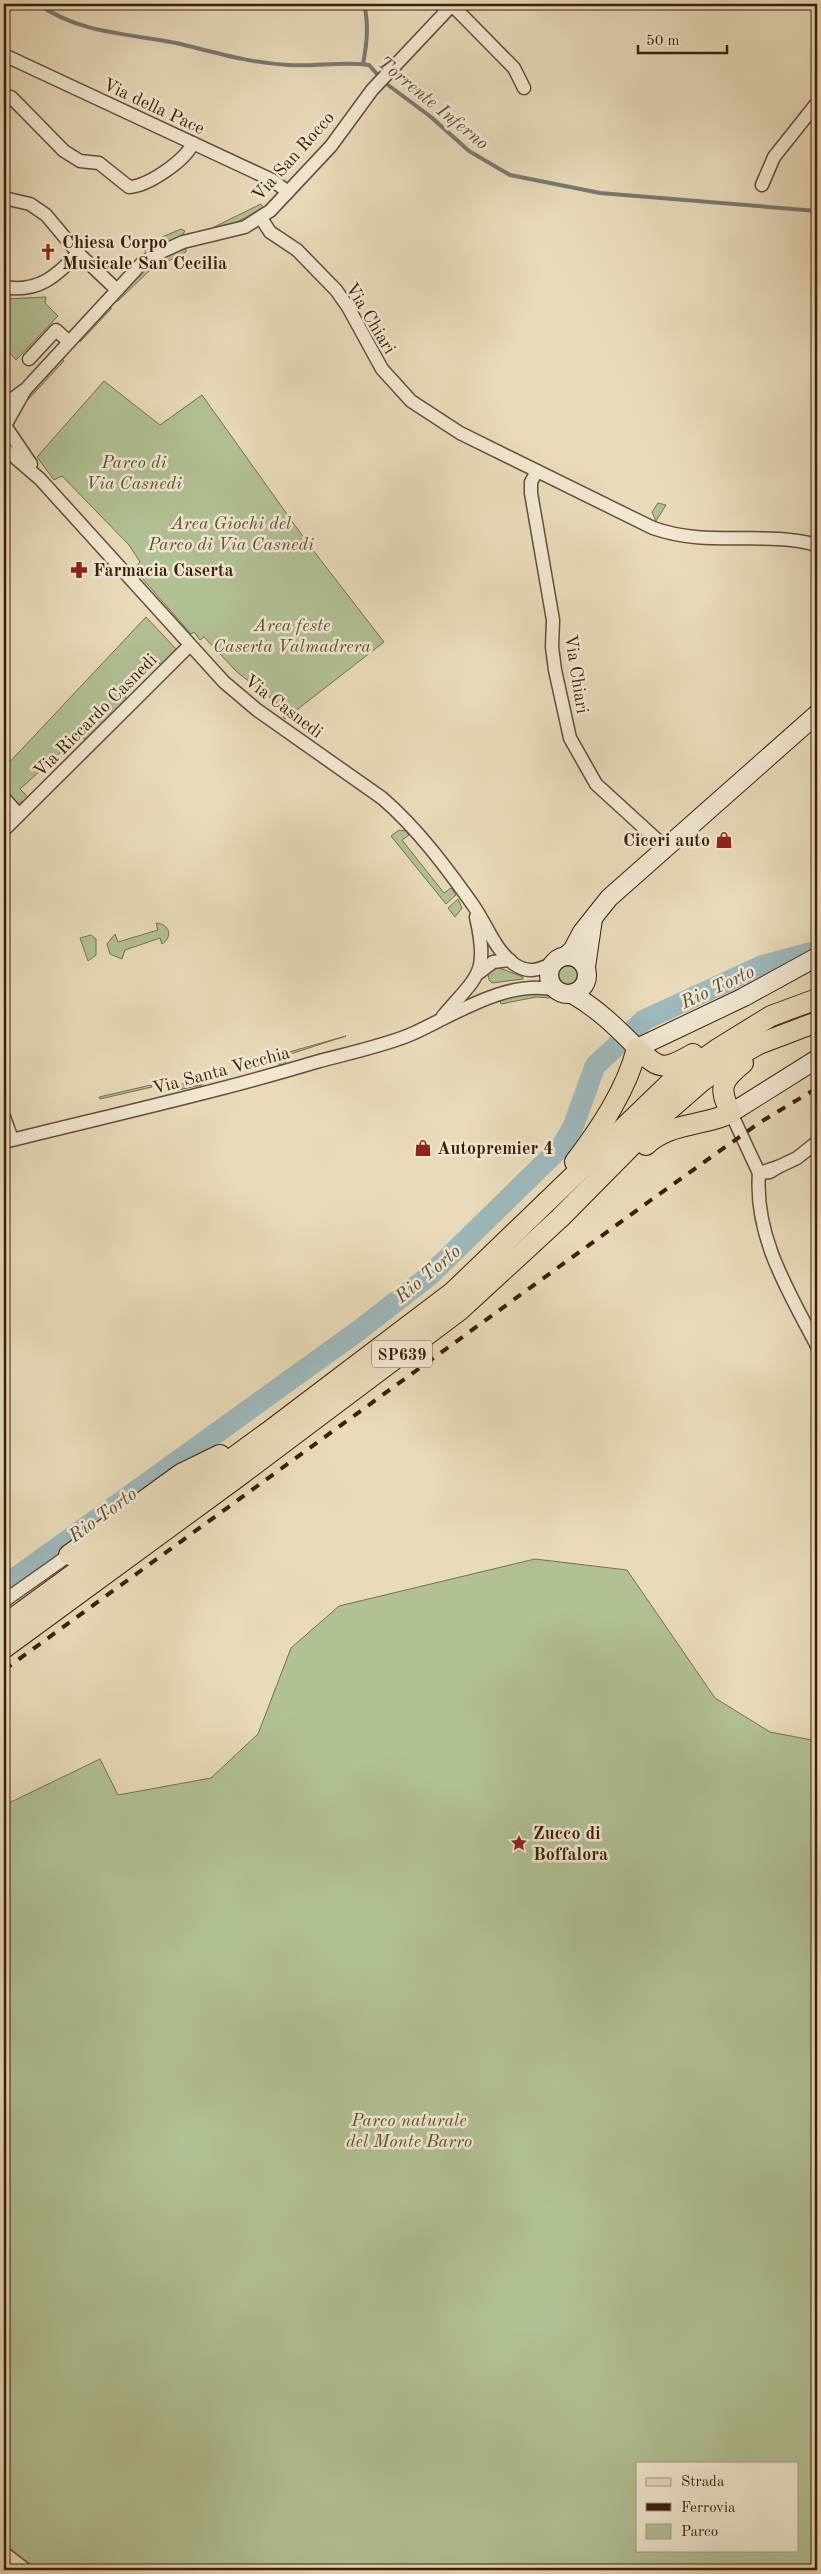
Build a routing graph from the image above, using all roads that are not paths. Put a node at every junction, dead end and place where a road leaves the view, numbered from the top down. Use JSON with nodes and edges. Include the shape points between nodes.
{"nodes":[{"id":1,"x":452,"y":4,"type":"edge"},
{"id":2,"x":4,"y":55,"type":"edge"},
{"id":3,"x":524,"y":88,"type":"dead end"},
{"id":4,"x":4,"y":103,"type":"edge"},
{"id":5,"x":817,"y":103,"type":"edge"},
{"id":6,"x":193,"y":143,"type":"junction"},
{"id":7,"x":762,"y":184,"type":"dead end"},
{"id":8,"x":288,"y":192,"type":"junction"},
{"id":9,"x":4,"y":198,"type":"edge"},
{"id":10,"x":261,"y":218,"type":"junction"},
{"id":11,"x":78,"y":253,"type":"junction"},
{"id":12,"x":4,"y":287,"type":"edge"},
{"id":13,"x":116,"y":288,"type":"junction"},
{"id":14,"x":69,"y":342,"type":"junction"},
{"id":15,"x":29,"y":359,"type":"dead end"},
{"id":16,"x":25,"y":390,"type":"junction"},
{"id":17,"x":4,"y":405,"type":"edge"},
{"id":18,"x":6,"y":427,"type":"edge"},
{"id":19,"x":4,"y":448,"type":"edge"},
{"id":20,"x":537,"y":471,"type":"junction"},
{"id":21,"x":40,"y":479,"type":"junction"},
{"id":22,"x":817,"y":545,"type":"edge"},
{"id":23,"x":189,"y":646,"type":"junction"},
{"id":24,"x":817,"y":714,"type":"edge"},
{"id":25,"x":4,"y":798,"type":"edge"},
{"id":26,"x":19,"y":814,"type":"junction"},
{"id":27,"x":4,"y":830,"type":"edge"},
{"id":28,"x":666,"y":848,"type":"junction"},
{"id":29,"x":474,"y":906,"type":"junction"},
{"id":30,"x":593,"y":919,"type":"junction"},
{"id":31,"x":817,"y":957,"type":"edge"},
{"id":32,"x":510,"y":960,"type":"junction"},
{"id":33,"x":559,"y":960,"type":"junction"},
{"id":34,"x":587,"y":971,"type":"junction"},
{"id":35,"x":478,"y":975,"type":"junction"},
{"id":36,"x":564,"y":992,"type":"junction"},
{"id":37,"x":497,"y":995,"type":"junction"},
{"id":38,"x":817,"y":999,"type":"edge"},
{"id":39,"x":771,"y":1016,"type":"junction"},
{"id":40,"x":442,"y":1018,"type":"junction"},
{"id":41,"x":817,"y":1022,"type":"edge"},
{"id":42,"x":613,"y":1023,"type":"junction"},
{"id":43,"x":780,"y":1038,"type":"junction"},
{"id":44,"x":634,"y":1045,"type":"junction"},
{"id":45,"x":817,"y":1059,"type":"edge"},
{"id":46,"x":732,"y":1114,"type":"junction"},
{"id":47,"x":4,"y":1117,"type":"edge"},
{"id":48,"x":8,"y":1141,"type":"edge"},
{"id":49,"x":817,"y":1142,"type":"edge"},
{"id":50,"x":759,"y":1173,"type":"junction"},
{"id":51,"x":554,"y":1210,"type":"junction"},
{"id":52,"x":817,"y":1346,"type":"edge"},
{"id":53,"x":271,"y":1430,"type":"junction"},
{"id":54,"x":68,"y":1555,"type":"joint"},
{"id":55,"x":4,"y":1601,"type":"edge"},
{"id":56,"x":4,"y":1625,"type":"edge"},
{"id":57,"x":4,"y":1648,"type":"edge"},
{"id":58,"x":4,"y":2553,"type":"edge"},
{"id":59,"x":26,"y":2570,"type":"edge"}],
"edges":[{"from":1,"to":3,"type":"street","via":[[514,68]]},
{"from":1,"to":8,"type":"street","name":"Via San Rocco","via":[[372,90],[340,135]]},
{"from":2,"to":6,"type":"street","name":"Via della Pace"},
{"from":4,"to":6,"type":"street","via":[[11,96],[64,151],[80,161],[99,163],[129,187],[148,183],[189,151]]},
{"from":5,"to":7,"type":"street","via":[[774,157]]},
{"from":6,"to":8,"type":"street","name":"Via della Pace","via":[[272,180]]},
{"from":8,"to":10,"type":"street","name":"Via San Rocco"},
{"from":9,"to":11,"type":"street","via":[[38,209],[52,220]]},
{"from":10,"to":13,"type":"street","name":"Via San Rocco","via":[[235,231],[184,242],[161,252],[137,267]]},
{"from":10,"to":20,"type":"street","name":"Via Chiari","via":[[270,232],[297,250],[336,290],[382,369],[411,401],[460,433]]},
{"from":11,"to":12,"type":"street","via":[[57,276],[42,283]]},
{"from":11,"to":13,"type":"street"},
{"from":13,"to":14,"type":"street","name":"Via San Rocco"},
{"from":14,"to":15,"type":"street","via":[[56,330]]},
{"from":14,"to":16,"type":"street","name":"Via San Rocco"},
{"from":16,"to":17,"type":"street","name":"Via San Rocco"},
{"from":16,"to":18,"type":"street","name":"Via San Rocco"},
{"from":18,"to":21,"type":"street","name":"Via Casnedi"},
{"from":19,"to":21,"type":"street","name":"Via Casnedi"},
{"from":20,"to":22,"type":"street","name":"Via Chiari","via":[[652,528],[675,536],[709,540],[790,540]]},
{"from":20,"to":28,"type":"street","name":"Via Chiari","via":[[531,482],[531,494],[553,620],[552,647],[570,738],[596,784]]},
{"from":21,"to":23,"type":"street","name":"Via Casnedi"},
{"from":23,"to":26,"type":"street","name":"Via Riccardo Casnedi"},
{"from":23,"to":29,"type":"street","name":"Via Casnedi","via":[[256,710],[401,814]]},
{"from":24,"to":28,"type":"main road"},
{"from":25,"to":26,"type":"street"},
{"from":26,"to":27,"type":"street","name":"Via Riccardo Casnedi"},
{"from":28,"to":30,"type":"main road","via":[[609,898]]},
{"from":29,"to":32,"type":"street","name":"Via Casnedi","via":[[501,952]]},
{"from":29,"to":35,"type":"street","via":[[482,942]]},
{"from":30,"to":33,"type":"main road","via":[[573,949]]},
{"from":30,"to":34,"type":"main road"},
{"from":31,"to":44,"type":"main road","via":[[744,997]]},
{"from":32,"to":33,"type":"street","via":[[536,971]]},
{"from":32,"to":35,"type":"street","via":[[493,962]]},
{"from":33,"to":34,"type":"main road","via":[[576,957]]},
{"from":33,"to":36,"type":"main road","via":[[549,975],[551,984]]},
{"from":34,"to":36,"type":"main road","via":[[583,988]]},
{"from":34,"to":42,"type":"main road"},
{"from":35,"to":37,"type":"street","via":[[484,988]]},
{"from":35,"to":40,"type":"street"},
{"from":36,"to":37,"type":"street","via":[[544,987]]},
{"from":36,"to":42,"type":"main road","via":[[591,1005]]},
{"from":37,"to":40,"type":"street"},
{"from":38,"to":39,"type":"main road","number":"SP639"},
{"from":39,"to":44,"type":"main road","via":[[742,1026],[676,1064],[665,1067],[656,1066]]},
{"from":39,"to":51,"type":"main road","number":"SP639","via":[[671,1082]]},
{"from":40,"to":48,"type":"street","name":"Via Santa Vecchia","via":[[413,1034],[234,1086]]},
{"from":41,"to":43,"type":"main road","number":"SP639"},
{"from":42,"to":44,"type":"main road"},
{"from":43,"to":46,"type":"main road","via":[[743,1063],[724,1083],[722,1096]]},
{"from":43,"to":51,"type":"main road","number":"SP639","via":[[759,1044],[732,1059],[701,1082]]},
{"from":44,"to":51,"type":"main road","via":[[632,1069]]},
{"from":45,"to":46,"type":"main road"},
{"from":46,"to":50,"type":"street"},
{"from":46,"to":51,"type":"main road","via":[[667,1130],[654,1138],[615,1176]]},
{"from":47,"to":48,"type":"street"},
{"from":49,"to":50,"type":"street","via":[[770,1172]]},
{"from":50,"to":52,"type":"street","via":[[760,1208],[773,1260]]},
{"from":51,"to":53,"type":"main road","number":"SP639","via":[[453,1292]]},
{"from":51,"to":57,"type":"main road","number":"SP639","via":[[460,1310]]},
{"from":53,"to":54,"type":"main road","via":[[182,1474]]},
{"from":53,"to":56,"type":"main road","number":"SP639"},
{"from":54,"to":55,"type":"street"},
{"from":58,"to":59,"type":"street"}]}
